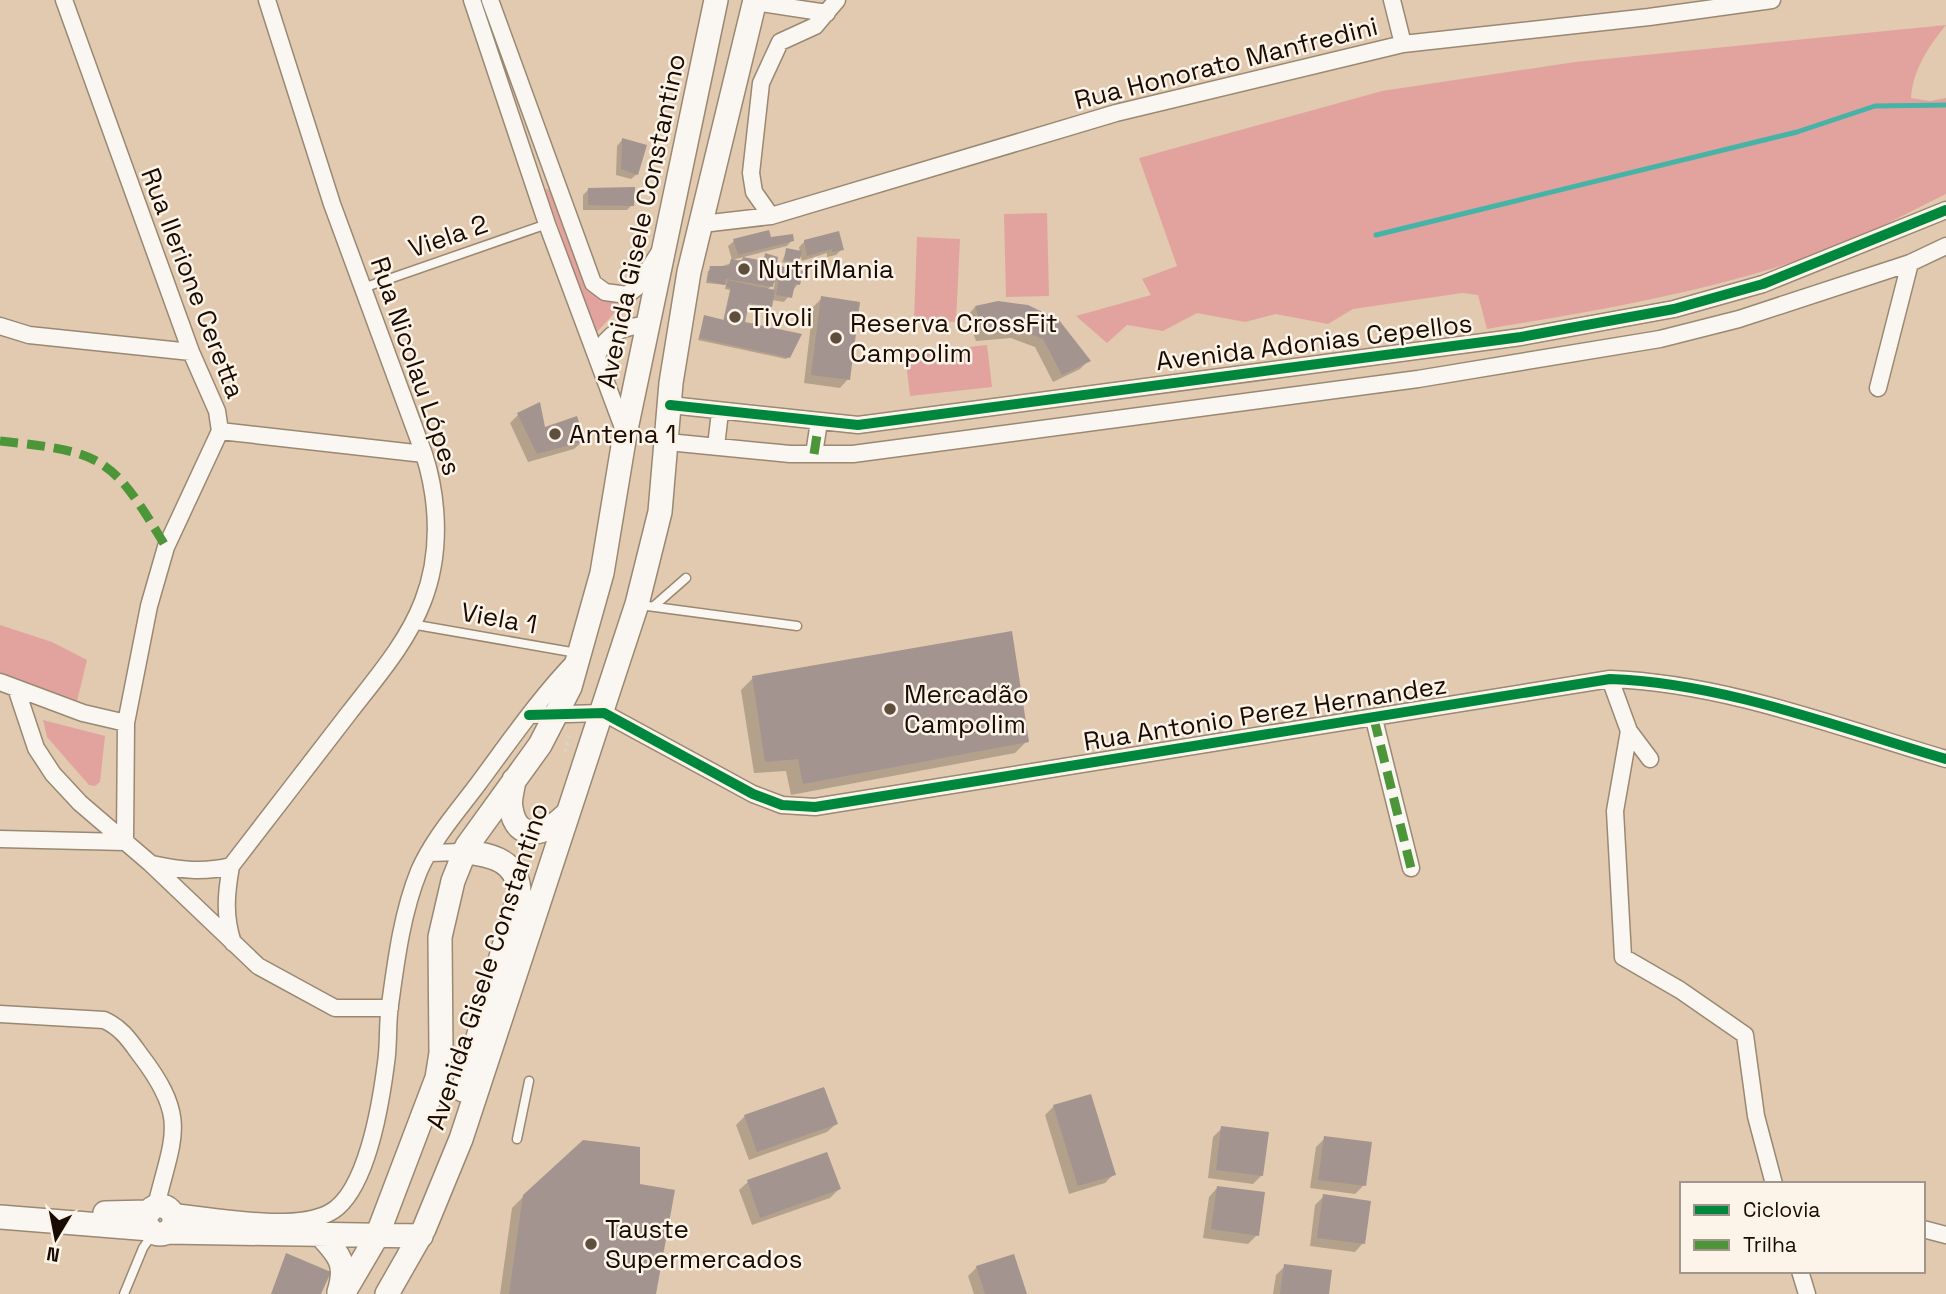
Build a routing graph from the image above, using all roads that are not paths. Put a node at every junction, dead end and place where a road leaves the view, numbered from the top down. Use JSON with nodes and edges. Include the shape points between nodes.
{"nodes":[{"id":1,"x":64,"y":0,"type":"edge"},
{"id":2,"x":267,"y":0,"type":"edge"},
{"id":3,"x":471,"y":0,"type":"edge"},
{"id":4,"x":490,"y":0,"type":"edge"},
{"id":5,"x":717,"y":0,"type":"edge"},
{"id":6,"x":1392,"y":0,"type":"edge"},
{"id":7,"x":1772,"y":0,"type":"edge"},
{"id":8,"x":754,"y":1,"type":"edge"},
{"id":9,"x":832,"y":6,"type":"edge"},
{"id":10,"x":1403,"y":44,"type":"junction"},
{"id":11,"x":1946,"y":210,"type":"edge"},
{"id":12,"x":771,"y":216,"type":"junction"},
{"id":13,"x":547,"y":224,"type":"junction"},
{"id":14,"x":702,"y":224,"type":"junction"},
{"id":15,"x":1946,"y":246,"type":"edge"},
{"id":16,"x":663,"y":248,"type":"junction"},
{"id":17,"x":1910,"y":263,"type":"junction"},
{"id":18,"x":363,"y":288,"type":"junction"},
{"id":19,"x":649,"y":325,"type":"junction"},
{"id":20,"x":0,"y":326,"type":"edge"},
{"id":21,"x":191,"y":352,"type":"junction"},
{"id":22,"x":597,"y":356,"type":"junction"},
{"id":23,"x":1878,"y":388,"type":"dead end"},
{"id":24,"x":670,"y":405,"type":"junction"},
{"id":25,"x":720,"y":412,"type":"junction"},
{"id":26,"x":819,"y":422,"type":"junction"},
{"id":27,"x":220,"y":431,"type":"junction"},
{"id":28,"x":625,"y":434,"type":"junction"},
{"id":29,"x":668,"y":442,"type":"junction"},
{"id":30,"x":716,"y":446,"type":"junction"},
{"id":31,"x":424,"y":454,"type":"junction"},
{"id":32,"x":814,"y":454,"type":"junction"},
{"id":33,"x":686,"y":578,"type":"dead end"},
{"id":34,"x":646,"y":605,"type":"junction"},
{"id":35,"x":411,"y":624,"type":"junction"},
{"id":36,"x":797,"y":625,"type":"dead end"},
{"id":37,"x":579,"y":655,"type":"junction"},
{"id":38,"x":1610,"y":679,"type":"junction"},
{"id":39,"x":0,"y":682,"type":"edge"},
{"id":40,"x":18,"y":691,"type":"junction"},
{"id":41,"x":604,"y":713,"type":"junction"},
{"id":42,"x":558,"y":714,"type":"junction"},
{"id":43,"x":529,"y":715,"type":"junction"},
{"id":44,"x":1374,"y":719,"type":"junction"},
{"id":45,"x":126,"y":723,"type":"junction"},
{"id":46,"x":1629,"y":731,"type":"junction"},
{"id":47,"x":1946,"y":759,"type":"edge"},
{"id":48,"x":1650,"y":760,"type":"dead end"},
{"id":49,"x":515,"y":777,"type":"junction"},
{"id":50,"x":566,"y":815,"type":"junction"},
{"id":51,"x":0,"y":839,"type":"edge"},
{"id":52,"x":125,"y":842,"type":"junction"},
{"id":53,"x":463,"y":852,"type":"junction"},
{"id":54,"x":428,"y":853,"type":"junction"},
{"id":55,"x":150,"y":863,"type":"junction"},
{"id":56,"x":231,"y":866,"type":"junction"},
{"id":57,"x":1411,"y":868,"type":"dead end"},
{"id":58,"x":234,"y":946,"type":"junction"},
{"id":59,"x":390,"y":1008,"type":"junction"},
{"id":60,"x":0,"y":1014,"type":"edge"},
{"id":61,"x":529,"y":1081,"type":"dead end"},
{"id":62,"x":517,"y":1139,"type":"dead end"},
{"id":63,"x":460,"y":1142,"type":"junction"},
{"id":64,"x":1773,"y":1182,"type":"edge"},
{"id":65,"x":2,"y":1217,"type":"edge"},
{"id":66,"x":158,"y":1221,"type":"junction"},
{"id":67,"x":1925,"y":1230,"type":"edge"},
{"id":68,"x":320,"y":1234,"type":"junction"},
{"id":69,"x":1946,"y":1235,"type":"edge"},
{"id":70,"x":377,"y":1236,"type":"junction"},
{"id":71,"x":421,"y":1236,"type":"junction"},
{"id":72,"x":1801,"y":1273,"type":"edge"},
{"id":73,"x":124,"y":1294,"type":"edge"},
{"id":74,"x":341,"y":1294,"type":"edge"},
{"id":75,"x":387,"y":1294,"type":"edge"},
{"id":76,"x":1807,"y":1294,"type":"edge"}],
"edges":[{"from":1,"to":21,"type":"street","name":"Rua Ilerione Ceretta"},
{"from":2,"to":18,"type":"street","name":"Rua Nicolau Lópes"},
{"from":3,"to":13,"type":"street"},
{"from":4,"to":16,"type":"street","via":[[593,283],[605,292],[627,295]]},
{"from":5,"to":8,"type":"main road"},
{"from":5,"to":16,"type":"main road","name":"Avenida Gisele Constantino"},
{"from":6,"to":10,"type":"street"},
{"from":7,"to":10,"type":"street","name":"Rua Honorato Manfredini"},
{"from":8,"to":9,"type":"street"},
{"from":8,"to":14,"type":"main road","name":"Avenida Gisele Constantino"},
{"from":9,"to":12,"type":"street","via":[[815,26],[780,42],[761,83],[751,173],[754,192]]},
{"from":10,"to":12,"type":"street","name":"Rua Honorato Manfredini","via":[[1116,113]]},
{"from":11,"to":26,"type":"street","name":"Avenida Adonias Cepellos","via":[[1763,284],[1661,312],[1521,337],[858,425]]},
{"from":12,"to":14,"type":"street","name":"Rua Honorato Manfredini"},
{"from":13,"to":18,"type":"lane","name":"Viela 2"},
{"from":13,"to":22,"type":"street"},
{"from":14,"to":24,"type":"main road","name":"Avenida Gisele Constantino","via":[[689,272]]},
{"from":15,"to":17,"type":"street","name":"Avenida Adonias Cepellos"},
{"from":16,"to":19,"type":"main road","name":"Avenida Gisele Constantino"},
{"from":17,"to":23,"type":"street"},
{"from":17,"to":32,"type":"street","name":"Avenida Adonias Cepellos","via":[[1739,319],[1660,339],[1418,379],[853,454]]},
{"from":18,"to":31,"type":"street","name":"Rua Nicolau Lópes"},
{"from":19,"to":22,"type":"street","via":[[614,331]]},
{"from":19,"to":24,"type":"main road","via":[[659,331],[661,388]]},
{"from":19,"to":28,"type":"main road","name":"Avenida Gisele Constantino"},
{"from":20,"to":21,"type":"street","via":[[29,335]]},
{"from":21,"to":27,"type":"street","name":"Rua Ilerione Ceretta","via":[[217,411]]},
{"from":22,"to":28,"type":"street"},
{"from":24,"to":25,"type":"street","name":"Avenida Adonias Cepellos"},
{"from":24,"to":29,"type":"main road","name":"Avenida Gisele Constantino"},
{"from":25,"to":26,"type":"street","name":"Avenida Adonias Cepellos"},
{"from":25,"to":30,"type":"street"},
{"from":26,"to":32,"type":"street"},
{"from":27,"to":31,"type":"street","name":"Rua Ilerione Ceretta"},
{"from":27,"to":45,"type":"street","via":[[166,547],[149,606]]},
{"from":28,"to":37,"type":"main road","name":"Avenida Gisele Constantino","via":[[602,573]]},
{"from":29,"to":30,"type":"street","name":"Avenida Adonias Cepellos"},
{"from":29,"to":34,"type":"main road","name":"Avenida Gisele Constantino"},
{"from":30,"to":32,"type":"street","name":"Avenida Adonias Cepellos"},
{"from":31,"to":35,"type":"street","name":"Rua Nicolau Lópes","via":[[434,486],[433,567]]},
{"from":33,"to":34,"type":"lane"},
{"from":34,"to":36,"type":"lane"},
{"from":34,"to":41,"type":"main road","name":"Avenida Gisele Constantino"},
{"from":35,"to":37,"type":"lane","name":"Viela 1"},
{"from":35,"to":56,"type":"street","name":"Rua Nicolau Lópes","via":[[396,652]]},
{"from":37,"to":42,"type":"main road","name":"Avenida Gisele Constantino"},
{"from":37,"to":43,"type":"street","name":"Avenida Gisele Constantino"},
{"from":38,"to":44,"type":"street","name":"Rua Antonio Perez Hernandez"},
{"from":38,"to":46,"type":"street"},
{"from":38,"to":47,"type":"street","name":"Rua Antonio Perez Hernandez","via":[[1654,681],[1703,691]]},
{"from":39,"to":40,"type":"street"},
{"from":40,"to":45,"type":"street"},
{"from":40,"to":52,"type":"street","via":[[36,748],[53,774]]},
{"from":41,"to":42,"type":"street"},
{"from":41,"to":44,"type":"street","name":"Rua Antonio Perez Hernandez","via":[[753,794],[782,805],[815,807]]},
{"from":41,"to":50,"type":"main road","name":"Avenida Gisele Constantino"},
{"from":42,"to":43,"type":"street"},
{"from":42,"to":49,"type":"main road","name":"Avenida Gisele Constantino"},
{"from":43,"to":54,"type":"street","name":"Avenida Gisele Constantino"},
{"from":44,"to":57,"type":"street"},
{"from":45,"to":52,"type":"street"},
{"from":46,"to":48,"type":"street"},
{"from":46,"to":64,"type":"street","via":[[1615,811],[1623,957],[1745,1035],[1756,1116]]},
{"from":49,"to":50,"type":"main road","via":[[510,807],[527,831],[541,833]]},
{"from":49,"to":53,"type":"main road","name":"Avenida Gisele Constantino"},
{"from":50,"to":63,"type":"main road","name":"Avenida Gisele Constantino"},
{"from":51,"to":52,"type":"street"},
{"from":52,"to":55,"type":"street"},
{"from":53,"to":54,"type":"street"},
{"from":53,"to":63,"type":"main road","via":[[505,862],[514,869],[519,894],[464,1079]]},
{"from":53,"to":70,"type":"main road","name":"Avenida Gisele Constantino","via":[[440,937],[437,1078]]},
{"from":54,"to":59,"type":"street","name":"Avenida Gisele Constantino","via":[[408,902]]},
{"from":55,"to":56,"type":"street","via":[[181,871]]},
{"from":55,"to":58,"type":"street"},
{"from":56,"to":58,"type":"street","name":"Rua Nicolau Lópes","via":[[225,899]]},
{"from":58,"to":59,"type":"street","via":[[285,983],[335,1008]]},
{"from":59,"to":66,"type":"street","name":"Avenida Gisele Constantino","via":[[387,1062],[375,1126],[360,1172],[342,1202],[331,1212],[304,1221]]},
{"from":60,"to":66,"type":"street","via":[[104,1020],[119,1027],[159,1080],[174,1113],[175,1133]]},
{"from":61,"to":62,"type":"lane"},
{"from":63,"to":71,"type":"main road","name":"Avenida Gisele Constantino"},
{"from":65,"to":66,"type":"main road"},
{"from":66,"to":68,"type":"main road"},
{"from":66,"to":73,"type":"lane"},
{"from":67,"to":69,"type":"street"},
{"from":68,"to":70,"type":"main road"},
{"from":68,"to":74,"type":"main road","via":[[340,1256]]},
{"from":70,"to":71,"type":"main road"},
{"from":70,"to":74,"type":"main road","name":"Avenida Gisele Constantino"},
{"from":71,"to":75,"type":"main road","name":"Avenida Gisele Constantino"},
{"from":72,"to":76,"type":"street"}]}
